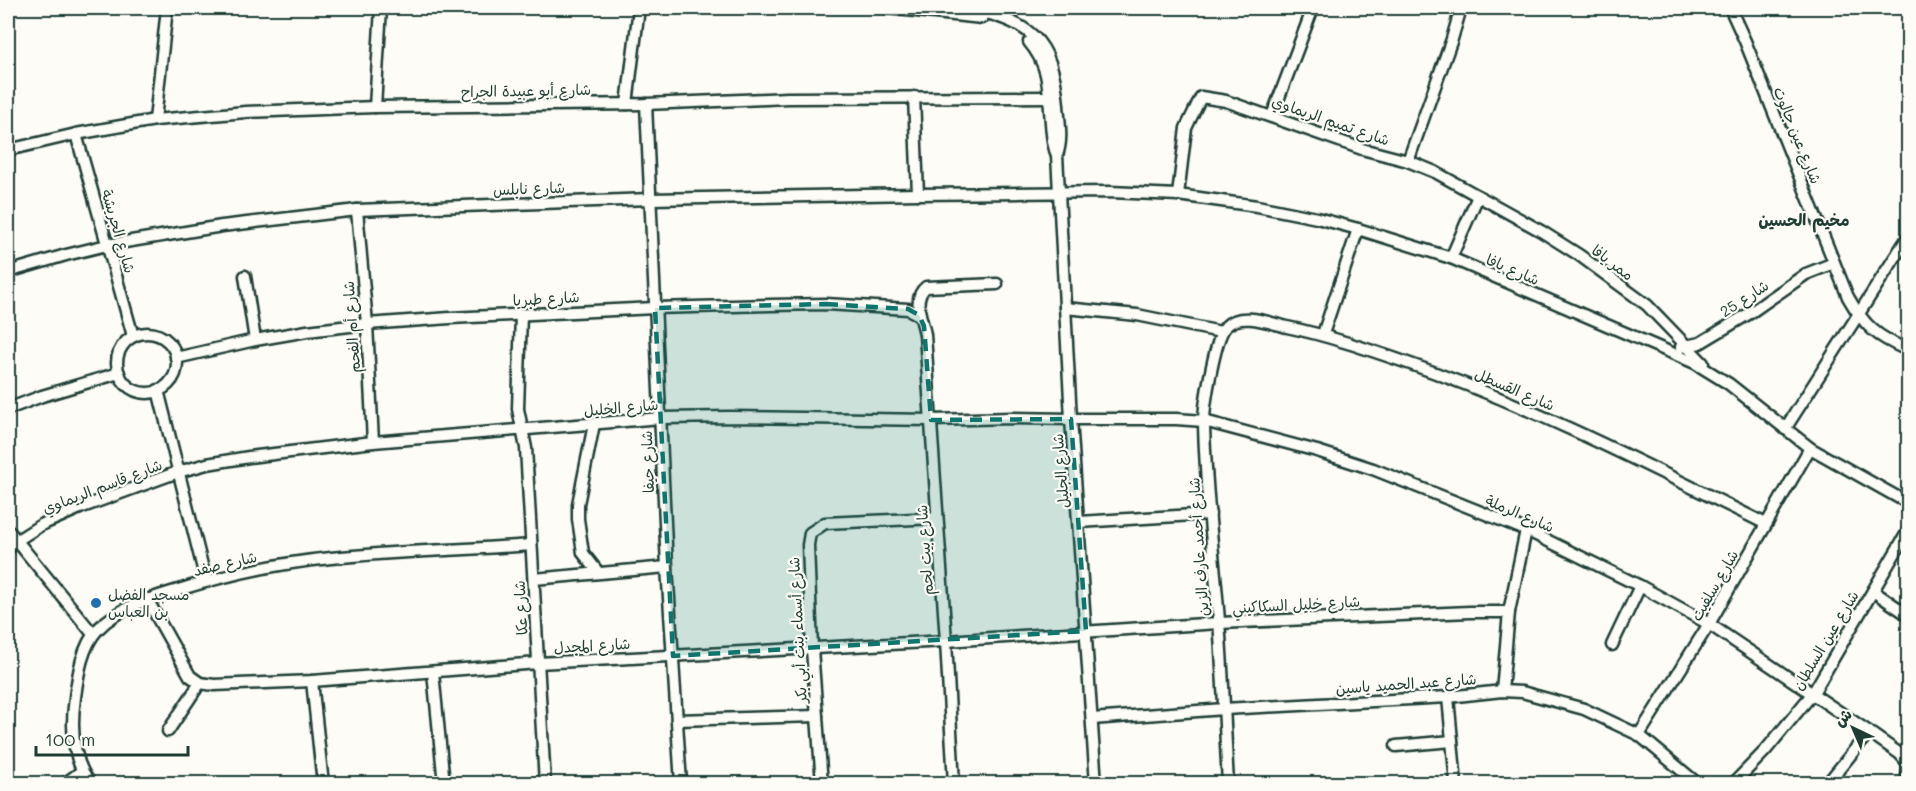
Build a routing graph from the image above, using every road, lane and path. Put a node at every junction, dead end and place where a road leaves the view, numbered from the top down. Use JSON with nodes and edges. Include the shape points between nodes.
{"nodes":[{"id":1,"x":167,"y":8,"type":"edge"},
{"id":2,"x":381,"y":8,"type":"edge"},
{"id":3,"x":639,"y":8,"type":"edge"},
{"id":4,"x":888,"y":8,"type":"edge"},
{"id":5,"x":967,"y":8,"type":"edge"},
{"id":6,"x":1313,"y":8,"type":"edge"},
{"id":7,"x":1461,"y":8,"type":"edge"},
{"id":8,"x":1730,"y":8,"type":"edge"},
{"id":9,"x":914,"y":97,"type":"junction"},
{"id":10,"x":1049,"y":97,"type":"junction"},
{"id":11,"x":627,"y":104,"type":"junction"},
{"id":12,"x":646,"y":104,"type":"junction"},
{"id":13,"x":375,"y":107,"type":"junction"},
{"id":14,"x":1272,"y":116,"type":"junction"},
{"id":15,"x":154,"y":120,"type":"junction"},
{"id":16,"x":76,"y":134,"type":"junction"},
{"id":17,"x":8,"y":150,"type":"edge"},
{"id":18,"x":1057,"y":155,"type":"junction"},
{"id":19,"x":1408,"y":161,"type":"junction"},
{"id":20,"x":1059,"y":193,"type":"junction"},
{"id":21,"x":918,"y":194,"type":"junction"},
{"id":22,"x":1178,"y":195,"type":"junction"},
{"id":23,"x":1478,"y":196,"type":"junction"},
{"id":24,"x":650,"y":199,"type":"junction"},
{"id":25,"x":357,"y":210,"type":"junction"},
{"id":26,"x":1358,"y":228,"type":"junction"},
{"id":27,"x":1908,"y":237,"type":"edge"},
{"id":28,"x":106,"y":245,"type":"junction"},
{"id":29,"x":1451,"y":258,"type":"junction"},
{"id":30,"x":1834,"y":263,"type":"junction"},
{"id":31,"x":8,"y":272,"type":"edge"},
{"id":32,"x":245,"y":276,"type":"dead end"},
{"id":33,"x":997,"y":284,"type":"dead end"},
{"id":34,"x":656,"y":308,"type":"junction"},
{"id":35,"x":1065,"y":308,"type":"junction"},
{"id":36,"x":521,"y":314,"type":"junction"},
{"id":37,"x":920,"y":315,"type":"junction"},
{"id":38,"x":1858,"y":316,"type":"junction"},
{"id":39,"x":367,"y":324,"type":"junction"},
{"id":40,"x":1221,"y":333,"type":"junction"},
{"id":41,"x":1323,"y":334,"type":"junction"},
{"id":42,"x":133,"y":336,"type":"junction"},
{"id":43,"x":255,"y":340,"type":"junction"},
{"id":44,"x":1685,"y":346,"type":"junction"},
{"id":45,"x":1908,"y":350,"type":"edge"},
{"id":46,"x":1670,"y":352,"type":"junction"},
{"id":47,"x":176,"y":358,"type":"junction"},
{"id":48,"x":118,"y":373,"type":"junction"},
{"id":49,"x":1715,"y":373,"type":"junction"},
{"id":50,"x":158,"y":390,"type":"junction"},
{"id":51,"x":8,"y":409,"type":"edge"},
{"id":52,"x":661,"y":418,"type":"junction"},
{"id":53,"x":931,"y":420,"type":"junction"},
{"id":54,"x":1071,"y":420,"type":"junction"},
{"id":55,"x":1204,"y":421,"type":"junction"},
{"id":56,"x":594,"y":424,"type":"junction"},
{"id":57,"x":1785,"y":429,"type":"junction"},
{"id":58,"x":523,"y":430,"type":"junction"},
{"id":59,"x":373,"y":442,"type":"junction"},
{"id":60,"x":1810,"y":448,"type":"junction"},
{"id":61,"x":178,"y":472,"type":"junction"},
{"id":62,"x":1908,"y":503,"type":"edge"},
{"id":63,"x":1210,"y":514,"type":"junction"},
{"id":64,"x":937,"y":518,"type":"junction"},
{"id":65,"x":1079,"y":522,"type":"junction"},
{"id":66,"x":1766,"y":524,"type":"junction"},
{"id":67,"x":8,"y":530,"type":"edge"},
{"id":68,"x":1526,"y":531,"type":"junction"},
{"id":69,"x":1908,"y":531,"type":"edge"},
{"id":70,"x":12,"y":545,"type":"edge"},
{"id":71,"x":531,"y":545,"type":"junction"},
{"id":72,"x":667,"y":567,"type":"junction"},
{"id":73,"x":598,"y":572,"type":"junction"},
{"id":74,"x":534,"y":579,"type":"junction"},
{"id":75,"x":206,"y":581,"type":"junction"},
{"id":76,"x":1640,"y":586,"type":"junction"},
{"id":77,"x":1873,"y":591,"type":"junction"},
{"id":78,"x":147,"y":599,"type":"junction"},
{"id":79,"x":1509,"y":612,"type":"junction"},
{"id":80,"x":1908,"y":615,"type":"edge"},
{"id":81,"x":1219,"y":622,"type":"junction"},
{"id":82,"x":1709,"y":624,"type":"junction"},
{"id":83,"x":1086,"y":631,"type":"junction"},
{"id":84,"x":93,"y":634,"type":"junction"},
{"id":85,"x":946,"y":641,"type":"junction"},
{"id":86,"x":1612,"y":645,"type":"dead end"},
{"id":87,"x":812,"y":649,"type":"junction"},
{"id":88,"x":673,"y":656,"type":"junction"},
{"id":89,"x":538,"y":663,"type":"junction"},
{"id":90,"x":433,"y":672,"type":"junction"},
{"id":91,"x":312,"y":681,"type":"junction"},
{"id":92,"x":200,"y":683,"type":"junction"},
{"id":93,"x":1502,"y":692,"type":"junction"},
{"id":94,"x":1813,"y":693,"type":"junction"},
{"id":95,"x":1448,"y":697,"type":"junction"},
{"id":96,"x":1224,"y":709,"type":"junction"},
{"id":97,"x":817,"y":716,"type":"junction"},
{"id":98,"x":1092,"y":719,"type":"junction"},
{"id":99,"x":677,"y":720,"type":"junction"},
{"id":100,"x":168,"y":730,"type":"dead end"},
{"id":101,"x":1869,"y":732,"type":"junction"},
{"id":102,"x":1639,"y":735,"type":"junction"},
{"id":103,"x":1452,"y":741,"type":"junction"},
{"id":104,"x":1396,"y":746,"type":"dead end"},
{"id":105,"x":1908,"y":763,"type":"edge"},
{"id":106,"x":1908,"y":770,"type":"edge"},
{"id":107,"x":82,"y":771,"type":"junction"},
{"id":108,"x":64,"y":783,"type":"edge"},
{"id":109,"x":91,"y":783,"type":"edge"},
{"id":110,"x":323,"y":783,"type":"edge"},
{"id":111,"x":444,"y":783,"type":"edge"},
{"id":112,"x":545,"y":783,"type":"edge"},
{"id":113,"x":681,"y":783,"type":"edge"},
{"id":114,"x":822,"y":783,"type":"edge"},
{"id":115,"x":954,"y":783,"type":"edge"},
{"id":116,"x":1096,"y":783,"type":"edge"},
{"id":117,"x":1228,"y":783,"type":"edge"},
{"id":118,"x":1456,"y":783,"type":"edge"},
{"id":119,"x":1698,"y":783,"type":"edge"},
{"id":120,"x":1733,"y":783,"type":"edge"},
{"id":121,"x":1827,"y":783,"type":"edge"},
{"id":122,"x":1906,"y":783,"type":"edge"}],
"edges":[{"from":1,"to":15,"type":"street"},
{"from":2,"to":13,"type":"street"},
{"from":3,"to":11,"type":"street"},
{"from":4,"to":10,"type":"street","name":"شارع الجليل","via":[[980,17],[1020,32],[1045,65]]},
{"from":5,"to":18,"type":"street","name":"شارع الجليل","via":[[1022,27],[1045,48],[1055,75],[1060,130]]},
{"from":6,"to":14,"type":"street"},
{"from":7,"to":19,"type":"street"},
{"from":8,"to":30,"type":"street","name":"شارع عين جالوت"},
{"from":9,"to":10,"type":"street","name":"شارع أبو عبيدة الجراح"},
{"from":9,"to":12,"type":"street","name":"شارع أبو عبيدة الجراح"},
{"from":9,"to":21,"type":"street"},
{"from":10,"to":18,"type":"street","name":"شارع الجليل","via":[[1052,142]]},
{"from":11,"to":12,"type":"street","name":"شارع أبو عبيدة الجراح"},
{"from":11,"to":13,"type":"street","name":"شارع أبو عبيدة الجراح"},
{"from":12,"to":24,"type":"street","name":"شارع حيفا"},
{"from":13,"to":15,"type":"street","name":"شارع أبو عبيدة الجراح"},
{"from":14,"to":19,"type":"street","name":"شارع تميم الريماوي","via":[[1362,149]]},
{"from":14,"to":22,"type":"street","name":"شارع تميم الريماوي","via":[[1201,97],[1186,128]]},
{"from":15,"to":16,"type":"street","name":"شارع أبو عبيدة الجراح"},
{"from":16,"to":17,"type":"street","name":"شارع أبو عبيدة الجراح"},
{"from":16,"to":28,"type":"street","name":"شارع الجريشة"},
{"from":18,"to":20,"type":"street","name":"شارع الجليل"},
{"from":19,"to":23,"type":"street","name":"شارع تميم الريماوي"},
{"from":20,"to":21,"type":"street","name":"شارع نابلس"},
{"from":20,"to":22,"type":"street","name":"شارع يافا"},
{"from":20,"to":35,"type":"street","name":"شارع الجليل"},
{"from":21,"to":24,"type":"street","name":"شارع نابلس"},
{"from":22,"to":26,"type":"street","name":"شارع يافا","via":[[1257,206]]},
{"from":23,"to":29,"type":"street"},
{"from":23,"to":44,"type":"street","name":"ممر يافا","via":[[1595,267],[1647,305]]},
{"from":24,"to":25,"type":"street","name":"شارع نابلس"},
{"from":24,"to":34,"type":"street","name":"شارع حيفا"},
{"from":25,"to":28,"type":"street","name":"شارع نابلس"},
{"from":25,"to":39,"type":"street","name":"شارع أم الفحم"},
{"from":26,"to":29,"type":"street","name":"شارع يافا"},
{"from":26,"to":41,"type":"street"},
{"from":27,"to":38,"type":"street"},
{"from":28,"to":31,"type":"street","name":"شارع نابلس"},
{"from":28,"to":42,"type":"street","name":"شارع الجريشة"},
{"from":29,"to":46,"type":"street","name":"شارع يافا"},
{"from":30,"to":38,"type":"street","name":"شارع عين جالوت"},
{"from":30,"to":44,"type":"street","name":"شارع 25","via":[[1806,274],[1700,344]]},
{"from":32,"to":43,"type":"street"},
{"from":33,"to":37,"type":"street","via":[[926,287],[919,299]]},
{"from":34,"to":36,"type":"street","name":"شارع طبريا"},
{"from":34,"to":37,"type":"street","name":"شارع طبريا","via":[[826,304],[908,309]]},
{"from":34,"to":52,"type":"street","name":"شارع حيفا"},
{"from":35,"to":40,"type":"street","via":[[1127,313]]},
{"from":35,"to":54,"type":"street","name":"شارع الجليل"},
{"from":36,"to":39,"type":"street","name":"شارع طبريا"},
{"from":36,"to":58,"type":"street","name":"شارع عكا","via":[[518,409]]},
{"from":37,"to":53,"type":"street","name":"شارع بيت لحم"},
{"from":38,"to":45,"type":"street","name":"شارع عين جالوت","via":[[1874,332]]},
{"from":38,"to":57,"type":"street"},
{"from":39,"to":43,"type":"street","name":"شارع طبريا"},
{"from":39,"to":59,"type":"street","name":"شارع أم الفحم"},
{"from":40,"to":41,"type":"street","name":"شارع القسطل","via":[[1238,319]]},
{"from":40,"to":55,"type":"street","name":"شارع أحمد عارف الزين"},
{"from":41,"to":66,"type":"street","name":"شارع القسطل","via":[[1465,384],[1612,447]]},
{"from":42,"to":47,"type":"street","via":[[160,336],[174,349]]},
{"from":42,"to":48,"type":"street","via":[[118,352]]},
{"from":43,"to":47,"type":"street","name":"شارع طبريا"},
{"from":44,"to":46,"type":"street","name":"شارع 25"},
{"from":44,"to":49,"type":"street","name":"ممر يافا"},
{"from":46,"to":49,"type":"street","name":"شارع يافا"},
{"from":47,"to":50,"type":"street","via":[[173,377]]},
{"from":48,"to":50,"type":"street","via":[[135,390]]},
{"from":48,"to":51,"type":"street"},
{"from":49,"to":57,"type":"street","name":"شارع يافا"},
{"from":50,"to":61,"type":"street"},
{"from":52,"to":53,"type":"street","name":"شارع الخليل"},
{"from":52,"to":56,"type":"street","name":"شارع الخليل"},
{"from":52,"to":72,"type":"street","name":"شارع حيفا"},
{"from":53,"to":54,"type":"street","name":"شارع الخليل"},
{"from":53,"to":64,"type":"street","name":"شارع بيت لحم"},
{"from":54,"to":55,"type":"street","name":"شارع الرملة"},
{"from":54,"to":65,"type":"street","name":"شارع الجليل"},
{"from":55,"to":63,"type":"street","name":"شارع أحمد عارف الزين"},
{"from":55,"to":68,"type":"street","name":"شارع الرملة","via":[[1373,468]]},
{"from":56,"to":58,"type":"street","name":"شارع الخليل"},
{"from":56,"to":73,"type":"street","via":[[578,519],[583,553]]},
{"from":57,"to":60,"type":"street","name":"شارع يافا"},
{"from":58,"to":59,"type":"street","name":"شارع الخليل"},
{"from":58,"to":71,"type":"street","name":"شارع عكا"},
{"from":59,"to":61,"type":"street","name":"شارع الخليل","via":[[249,457]]},
{"from":60,"to":62,"type":"street","name":"شارع يافا"},
{"from":60,"to":66,"type":"street","name":"شارع سلفيت"},
{"from":61,"to":70,"type":"street","name":"شارع قاسم الريماوي","via":[[41,525]]},
{"from":61,"to":75,"type":"street"},
{"from":63,"to":65,"type":"street"},
{"from":63,"to":81,"type":"street","name":"شارع أحمد عارف الزين"},
{"from":64,"to":85,"type":"street","name":"شارع بيت لحم"},
{"from":64,"to":87,"type":"street","name":"شارع أسماء بنت أبي بكر","via":[[825,523],[810,533]]},
{"from":65,"to":83,"type":"street","name":"شارع الجليل"},
{"from":66,"to":82,"type":"street","name":"شارع سلفيت"},
{"from":67,"to":70,"type":"street"},
{"from":68,"to":76,"type":"street","name":"شارع الرملة"},
{"from":68,"to":79,"type":"street"},
{"from":69,"to":77,"type":"street","name":"شارع عين السلطان"},
{"from":70,"to":84,"type":"street"},
{"from":71,"to":74,"type":"street","name":"شارع عكا"},
{"from":71,"to":75,"type":"street","name":"شارع صفد","via":[[330,558]]},
{"from":72,"to":73,"type":"street"},
{"from":72,"to":88,"type":"street","name":"شارع حيفا"},
{"from":73,"to":74,"type":"street"},
{"from":74,"to":89,"type":"street","name":"شارع عكا"},
{"from":75,"to":78,"type":"street","name":"شارع صفد"},
{"from":76,"to":82,"type":"street","name":"شارع الرملة"},
{"from":76,"to":86,"type":"street"},
{"from":77,"to":80,"type":"street"},
{"from":77,"to":94,"type":"street","name":"شارع عين السلطان"},
{"from":78,"to":84,"type":"street","name":"شارع صفد","via":[[114,616]]},
{"from":78,"to":92,"type":"street","via":[[190,676]]},
{"from":79,"to":81,"type":"street","name":"شارع خليل السكاكيني"},
{"from":79,"to":93,"type":"street"},
{"from":81,"to":83,"type":"street","name":"شارع خليل السكاكيني"},
{"from":81,"to":96,"type":"street","name":"شارع أحمد عارف الزين"},
{"from":82,"to":94,"type":"street","name":"شارع الرملة"},
{"from":82,"to":102,"type":"street","name":"شارع سلفيت"},
{"from":83,"to":85,"type":"street","name":"شارع المجدل"},
{"from":83,"to":98,"type":"street","name":"شارع الجليل"},
{"from":84,"to":107,"type":"street","name":"شارع صفد","via":[[82,661],[73,716],[76,755]]},
{"from":85,"to":87,"type":"street","name":"شارع المجدل"},
{"from":85,"to":115,"type":"street","name":"شارع بيت لحم"},
{"from":87,"to":88,"type":"street","name":"شارع المجدل"},
{"from":87,"to":97,"type":"street","name":"شارع أسماء بنت أبي بكر"},
{"from":88,"to":89,"type":"street","name":"شارع المجدل"},
{"from":88,"to":99,"type":"street","name":"شارع حيفا"},
{"from":89,"to":90,"type":"street","name":"شارع المجدل"},
{"from":89,"to":112,"type":"street","name":"شارع عكا"},
{"from":90,"to":91,"type":"street","name":"شارع المجدل"},
{"from":90,"to":111,"type":"street"},
{"from":91,"to":92,"type":"street","name":"شارع المجدل"},
{"from":91,"to":110,"type":"street"},
{"from":92,"to":100,"type":"street"},
{"from":93,"to":95,"type":"street","name":"شارع عبد الحميد ياسين"},
{"from":93,"to":102,"type":"street","name":"شارع عبد الحميد ياسين","via":[[1542,696],[1584,709]]},
{"from":94,"to":101,"type":"street","name":"شارع الرملة"},
{"from":94,"to":120,"type":"street","name":"شارع عين السلطان"},
{"from":95,"to":96,"type":"street","name":"شارع عبد الحميد ياسين"},
{"from":95,"to":103,"type":"street"},
{"from":96,"to":98,"type":"street","name":"شارع عبد الحميد ياسين"},
{"from":96,"to":117,"type":"street","name":"شارع أحمد عارف الزين"},
{"from":97,"to":99,"type":"street"},
{"from":97,"to":114,"type":"street","name":"شارع أسماء بنت أبي بكر"},
{"from":98,"to":116,"type":"street","name":"شارع الجليل"},
{"from":99,"to":113,"type":"street","name":"شارع حيفا"},
{"from":101,"to":105,"type":"street","name":"شارع الرملة"},
{"from":101,"to":121,"type":"street"},
{"from":102,"to":119,"type":"street","name":"شارع عبد الحميد ياسين"},
{"from":103,"to":104,"type":"street"},
{"from":103,"to":118,"type":"street"},
{"from":106,"to":122,"type":"street"},
{"from":107,"to":108,"type":"street"},
{"from":107,"to":109,"type":"street","name":"شارع صفد"}]}
